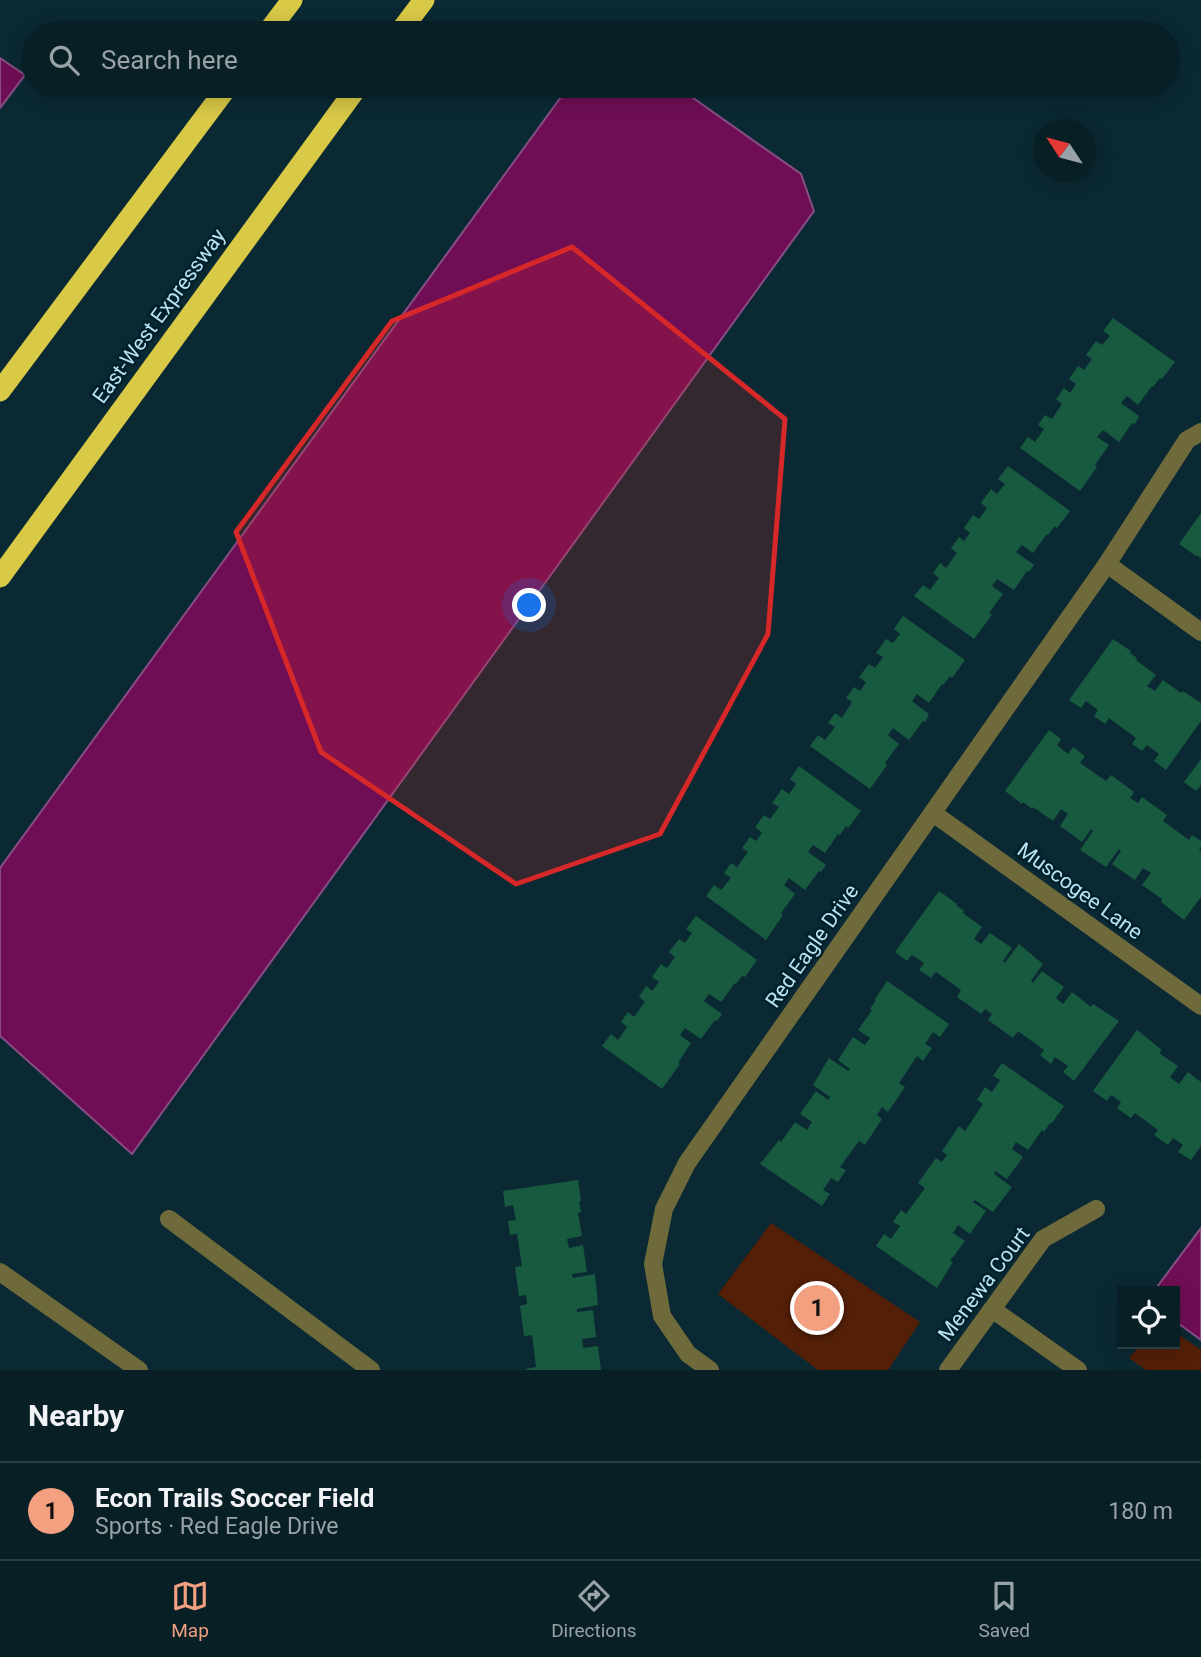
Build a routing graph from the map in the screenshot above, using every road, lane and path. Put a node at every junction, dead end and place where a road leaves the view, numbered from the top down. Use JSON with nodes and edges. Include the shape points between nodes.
{"nodes":[{"id":1,"x":292,"y":0,"type":"edge"},
{"id":2,"x":424,"y":0,"type":"edge"},
{"id":3,"x":276,"y":21,"type":"edge"},
{"id":4,"x":407,"y":21,"type":"edge"},
{"id":5,"x":219,"y":98,"type":"edge"},
{"id":6,"x":349,"y":98,"type":"edge"},
{"id":7,"x":0,"y":391,"type":"edge"},
{"id":8,"x":1201,"y":432,"type":"edge"},
{"id":9,"x":1107,"y":564,"type":"junction"},
{"id":10,"x":0,"y":577,"type":"edge"},
{"id":11,"x":1201,"y":632,"type":"edge"},
{"id":12,"x":933,"y":813,"type":"junction"},
{"id":13,"x":1201,"y":1006,"type":"edge"},
{"id":14,"x":1096,"y":1209,"type":"dead end"},
{"id":15,"x":169,"y":1219,"type":"dead end"},
{"id":16,"x":0,"y":1272,"type":"edge"},
{"id":17,"x":992,"y":1309,"type":"junction"},
{"id":18,"x":139,"y":1370,"type":"edge"},
{"id":19,"x":371,"y":1370,"type":"edge"},
{"id":20,"x":710,"y":1370,"type":"edge"},
{"id":21,"x":948,"y":1370,"type":"edge"},
{"id":22,"x":1077,"y":1370,"type":"edge"}],
"edges":[{"from":1,"to":3,"type":"highway"},
{"from":2,"to":4,"type":"highway"},
{"from":5,"to":7,"type":"highway"},
{"from":6,"to":10,"type":"highway","name":"East-West Expressway"},
{"from":8,"to":9,"type":"street","name":"Red Eagle Drive","via":[[1187,440]]},
{"from":9,"to":11,"type":"street"},
{"from":9,"to":12,"type":"street","name":"Red Eagle Drive"},
{"from":12,"to":13,"type":"street","name":"Muscogee Lane"},
{"from":12,"to":20,"type":"street","name":"Red Eagle Drive","via":[[687,1163],[664,1209],[653,1264],[662,1316],[688,1354]]},
{"from":14,"to":17,"type":"street","name":"Menewa Court","via":[[1043,1239]]},
{"from":15,"to":19,"type":"street"},
{"from":16,"to":18,"type":"street"},
{"from":17,"to":21,"type":"street","name":"Menewa Court"},
{"from":17,"to":22,"type":"street"}]}
